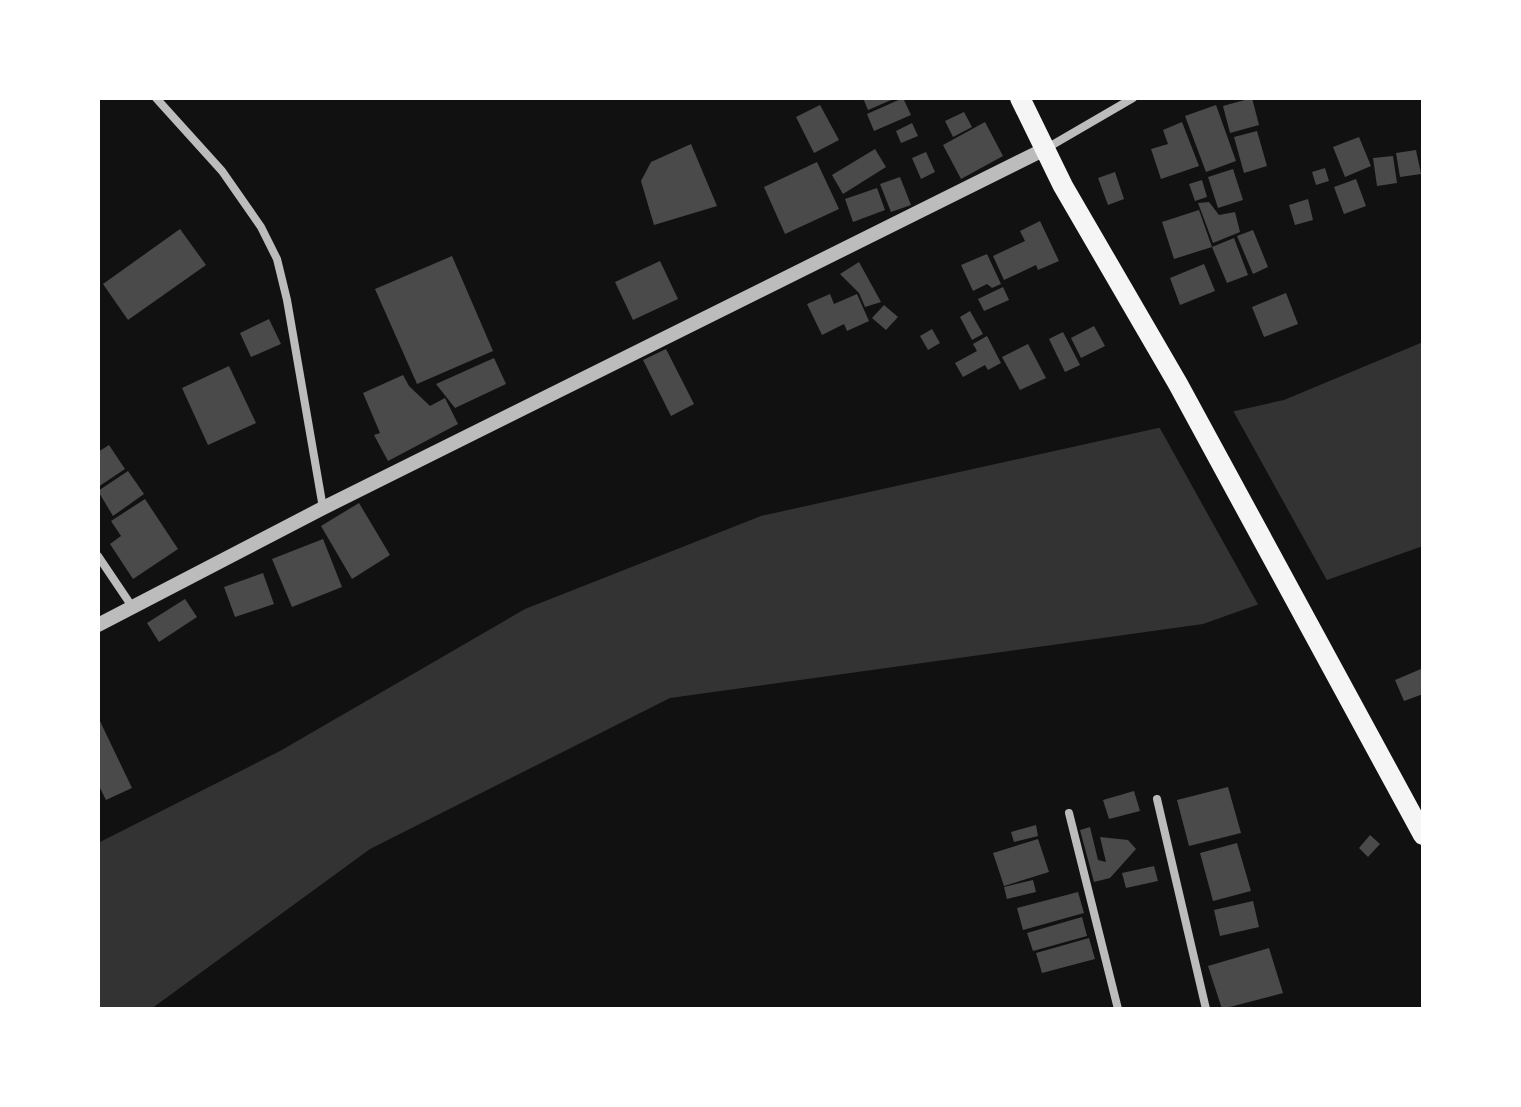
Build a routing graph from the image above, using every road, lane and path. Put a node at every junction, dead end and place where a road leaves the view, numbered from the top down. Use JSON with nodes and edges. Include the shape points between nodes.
{"nodes":[{"id":1,"x":156,"y":98,"type":"edge"},
{"id":2,"x":1020,"y":98,"type":"edge"},
{"id":3,"x":1133,"y":98,"type":"edge"},
{"id":4,"x":1047,"y":148,"type":"junction"},
{"id":5,"x":323,"y":508,"type":"junction"},
{"id":6,"x":98,"y":556,"type":"edge"},
{"id":7,"x":131,"y":605,"type":"junction"},
{"id":8,"x":98,"y":625,"type":"edge"},
{"id":9,"x":1157,"y":799,"type":"dead end"},
{"id":10,"x":1069,"y":813,"type":"dead end"},
{"id":11,"x":1423,"y":835,"type":"edge"},
{"id":12,"x":1118,"y":1009,"type":"edge"},
{"id":13,"x":1206,"y":1009,"type":"edge"}],
"edges":[{"from":1,"to":5,"type":"street","via":[[222,171],[277,259]]},
{"from":2,"to":4,"type":"main road"},
{"from":3,"to":4,"type":"street"},
{"from":4,"to":5,"type":"street"},
{"from":4,"to":11,"type":"main road","via":[[1063,186],[1178,384]]},
{"from":5,"to":7,"type":"street"},
{"from":6,"to":7,"type":"street"},
{"from":7,"to":8,"type":"street"},
{"from":9,"to":13,"type":"street"},
{"from":10,"to":12,"type":"street"}]}
